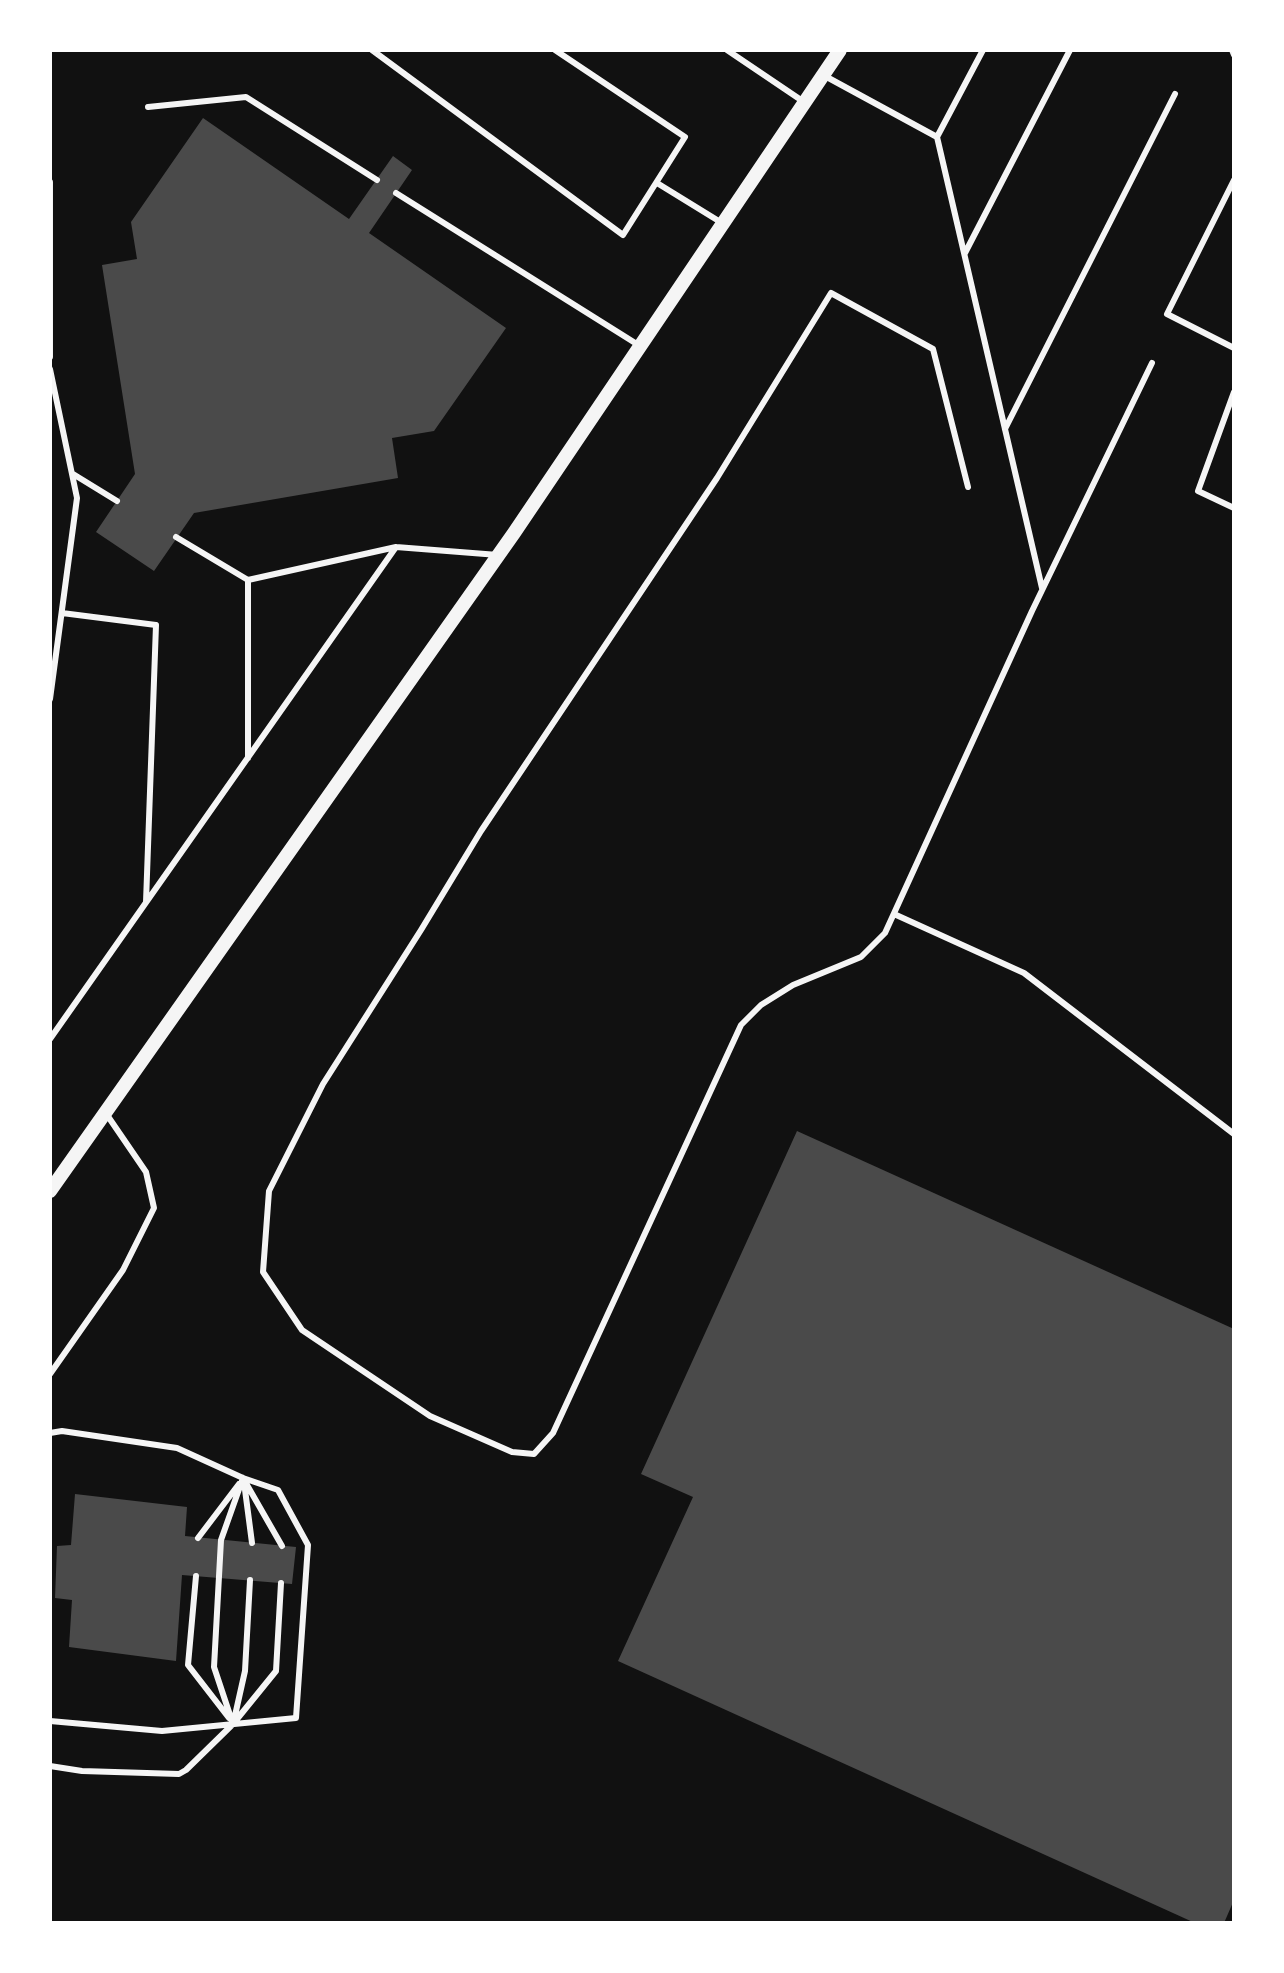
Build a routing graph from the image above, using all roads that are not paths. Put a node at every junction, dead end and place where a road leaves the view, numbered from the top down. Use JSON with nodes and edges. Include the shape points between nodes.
{"nodes":[{"id":1,"x":372,"y":50,"type":"edge"},
{"id":2,"x":555,"y":50,"type":"edge"},
{"id":3,"x":727,"y":50,"type":"edge"},
{"id":4,"x":840,"y":50,"type":"edge"},
{"id":5,"x":983,"y":50,"type":"edge"},
{"id":6,"x":1070,"y":50,"type":"edge"},
{"id":7,"x":823,"y":75,"type":"junction"},
{"id":8,"x":1175,"y":94,"type":"dead end"},
{"id":9,"x":804,"y":102,"type":"junction"},
{"id":10,"x":148,"y":107,"type":"dead end"},
{"id":11,"x":937,"y":137,"type":"junction"},
{"id":12,"x":377,"y":180,"type":"dead end"},
{"id":13,"x":1234,"y":180,"type":"edge"},
{"id":14,"x":50,"y":182,"type":"edge"},
{"id":15,"x":657,"y":183,"type":"junction"},
{"id":16,"x":396,"y":193,"type":"dead end"},
{"id":17,"x":723,"y":223,"type":"junction"},
{"id":18,"x":965,"y":255,"type":"junction"},
{"id":19,"x":640,"y":346,"type":"junction"},
{"id":20,"x":1234,"y":348,"type":"edge"},
{"id":21,"x":50,"y":357,"type":"edge"},
{"id":22,"x":1152,"y":363,"type":"dead end"},
{"id":23,"x":50,"y":369,"type":"edge"},
{"id":24,"x":1234,"y":392,"type":"edge"},
{"id":25,"x":1005,"y":429,"type":"junction"},
{"id":26,"x":72,"y":473,"type":"junction"},
{"id":27,"x":968,"y":487,"type":"dead end"},
{"id":28,"x":117,"y":501,"type":"dead end"},
{"id":29,"x":1234,"y":508,"type":"edge"},
{"id":30,"x":176,"y":537,"type":"dead end"},
{"id":31,"x":396,"y":547,"type":"junction"},
{"id":32,"x":498,"y":555,"type":"junction"},
{"id":33,"x":248,"y":580,"type":"junction"},
{"id":34,"x":1042,"y":588,"type":"junction"},
{"id":35,"x":62,"y":613,"type":"junction"},
{"id":36,"x":50,"y":699,"type":"edge"},
{"id":37,"x":248,"y":758,"type":"junction"},
{"id":38,"x":146,"y":903,"type":"junction"},
{"id":39,"x":894,"y":914,"type":"junction"},
{"id":40,"x":50,"y":1039,"type":"edge"},
{"id":41,"x":105,"y":1112,"type":"junction"},
{"id":42,"x":1234,"y":1134,"type":"edge"},
{"id":43,"x":50,"y":1191,"type":"edge"},
{"id":44,"x":50,"y":1374,"type":"edge"},
{"id":45,"x":50,"y":1433,"type":"edge"},
{"id":46,"x":243,"y":1478,"type":"junction"},
{"id":47,"x":198,"y":1538,"type":"dead end"},
{"id":48,"x":252,"y":1543,"type":"dead end"},
{"id":49,"x":282,"y":1546,"type":"dead end"},
{"id":50,"x":196,"y":1576,"type":"dead end"},
{"id":51,"x":250,"y":1580,"type":"dead end"},
{"id":52,"x":281,"y":1583,"type":"dead end"},
{"id":53,"x":50,"y":1721,"type":"edge"},
{"id":54,"x":233,"y":1724,"type":"junction"},
{"id":55,"x":50,"y":1766,"type":"edge"}],
"edges":[{"from":1,"to":15,"type":"lane","via":[[623,235]]},
{"from":2,"to":15,"type":"lane","via":[[685,137]]},
{"from":3,"to":9,"type":"lane"},
{"from":4,"to":7,"type":"street"},
{"from":5,"to":11,"type":"lane"},
{"from":6,"to":18,"type":"lane"},
{"from":7,"to":9,"type":"street"},
{"from":7,"to":11,"type":"lane"},
{"from":8,"to":25,"type":"lane"},
{"from":9,"to":17,"type":"street"},
{"from":10,"to":12,"type":"lane","via":[[246,97]]},
{"from":11,"to":18,"type":"lane"},
{"from":13,"to":20,"type":"lane","via":[[1167,314]]},
{"from":14,"to":21,"type":"lane"},
{"from":15,"to":17,"type":"lane"},
{"from":16,"to":19,"type":"lane"},
{"from":17,"to":19,"type":"street"},
{"from":18,"to":25,"type":"lane"},
{"from":19,"to":32,"type":"street"},
{"from":22,"to":34,"type":"lane"},
{"from":23,"to":26,"type":"lane"},
{"from":24,"to":29,"type":"lane","via":[[1198,491]]},
{"from":25,"to":34,"type":"lane"},
{"from":26,"to":28,"type":"lane"},
{"from":26,"to":35,"type":"lane","via":[[77,498]]},
{"from":27,"to":39,"type":"lane","via":[[933,349],[831,293],[717,478],[481,831],[323,1084],[269,1191],[263,1272],[302,1330],[430,1416],[512,1452],[534,1454],[553,1433],[741,1025],[793,985],[861,957],[885,933]]},
{"from":30,"to":33,"type":"lane"},
{"from":31,"to":32,"type":"lane"},
{"from":31,"to":33,"type":"lane"},
{"from":31,"to":37,"type":"lane"},
{"from":32,"to":41,"type":"street"},
{"from":33,"to":37,"type":"lane"},
{"from":34,"to":39,"type":"lane"},
{"from":35,"to":36,"type":"lane"},
{"from":35,"to":38,"type":"lane","via":[[156,625]]},
{"from":37,"to":38,"type":"lane"},
{"from":38,"to":40,"type":"lane"},
{"from":39,"to":42,"type":"lane","via":[[1024,973]]},
{"from":41,"to":43,"type":"street"},
{"from":41,"to":44,"type":"lane","via":[[146,1172],[154,1208],[123,1270]]},
{"from":45,"to":46,"type":"lane","via":[[177,1448]]},
{"from":46,"to":47,"type":"lane"},
{"from":46,"to":48,"type":"lane"},
{"from":46,"to":49,"type":"lane"},
{"from":46,"to":54,"type":"lane","via":[[221,1540],[214,1667]]},
{"from":46,"to":54,"type":"lane","via":[[278,1490],[308,1545],[296,1718]]},
{"from":50,"to":54,"type":"lane","via":[[188,1665]]},
{"from":51,"to":54,"type":"lane","via":[[245,1671]]},
{"from":52,"to":54,"type":"lane","via":[[276,1671]]},
{"from":53,"to":54,"type":"lane","via":[[162,1731]]},
{"from":54,"to":55,"type":"lane","via":[[179,1774]]}]}
